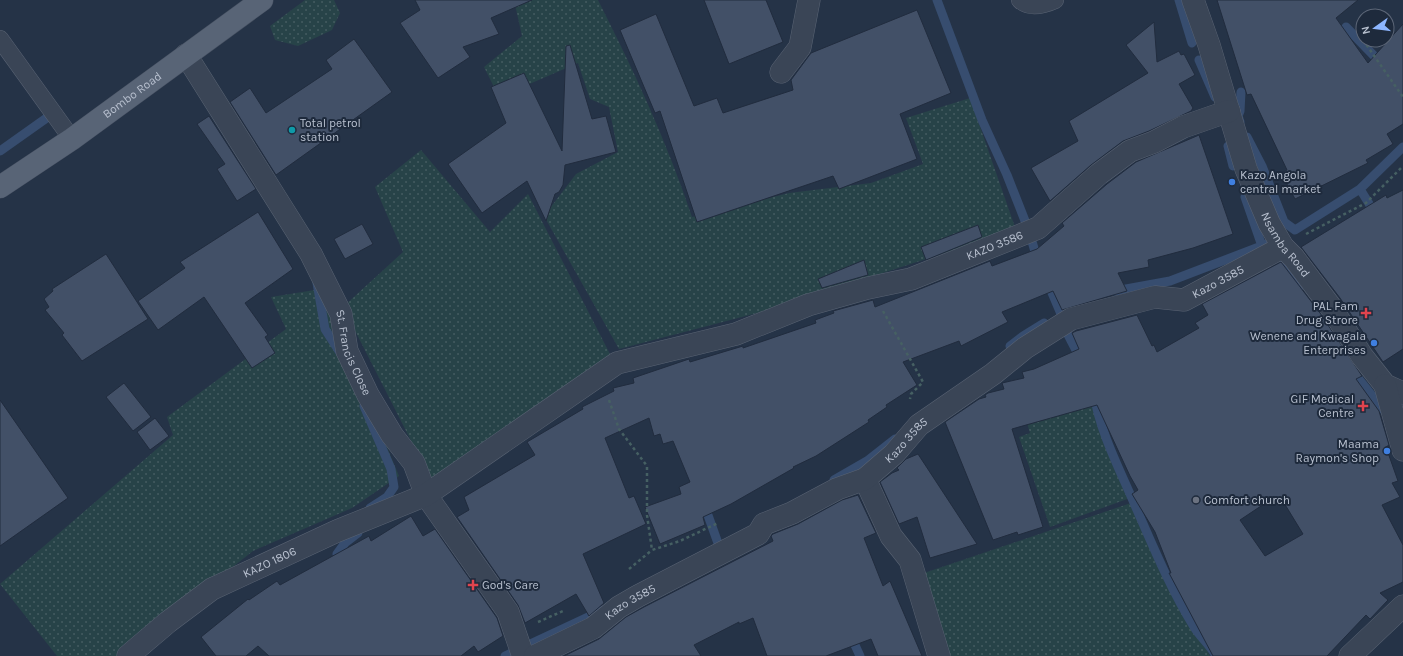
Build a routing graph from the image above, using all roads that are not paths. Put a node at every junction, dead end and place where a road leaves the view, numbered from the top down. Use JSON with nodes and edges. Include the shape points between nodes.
{"nodes":[{"id":1,"x":262,"y":0,"type":"edge"},
{"id":2,"x":808,"y":0,"type":"edge"},
{"id":3,"x":1020,"y":0,"type":"edge"},
{"id":4,"x":1055,"y":0,"type":"edge"},
{"id":5,"x":1193,"y":0,"type":"edge"},
{"id":6,"x":0,"y":39,"type":"edge"},
{"id":7,"x":186,"y":55,"type":"junction"},
{"id":8,"x":782,"y":72,"type":"dead end"},
{"id":9,"x":1229,"y":111,"type":"junction"},
{"id":10,"x":72,"y":139,"type":"junction"},
{"id":11,"x":0,"y":187,"type":"edge"},
{"id":12,"x":1283,"y":247,"type":"junction"},
{"id":13,"x":597,"y":377,"type":"joint"},
{"id":14,"x":1394,"y":389,"type":"edge"},
{"id":15,"x":1403,"y":450,"type":"edge"},
{"id":16,"x":865,"y":479,"type":"junction"},
{"id":17,"x":426,"y":495,"type":"junction"},
{"id":18,"x":1403,"y":606,"type":"edge"},
{"id":19,"x":523,"y":648,"type":"edge"},
{"id":20,"x":128,"y":656,"type":"edge"},
{"id":21,"x":939,"y":656,"type":"edge"},
{"id":22,"x":1350,"y":656,"type":"edge"}],
"edges":[{"from":1,"to":7,"type":"main road","name":"Bombo Road"},
{"from":2,"to":8,"type":"street","via":[[800,47]]},
{"from":3,"to":4,"type":"lane","via":[[1033,6]]},
{"from":5,"to":9,"type":"street","name":"Nsamba Road"},
{"from":6,"to":10,"type":"lane"},
{"from":7,"to":10,"type":"main road","name":"Bombo Road"},
{"from":7,"to":17,"type":"street","name":"St. Francis Close","via":[[311,254],[341,314],[347,351],[368,395],[392,435],[414,463]]},
{"from":9,"to":12,"type":"street","name":"Nsamba Road","via":[[1246,169],[1269,223]]},
{"from":9,"to":13,"type":"street","name":"KAZO 3586","via":[[1183,127],[1130,151],[1029,232],[911,279],[808,305],[736,334],[617,363]]},
{"from":10,"to":11,"type":"main road","name":"Bombo Road"},
{"from":12,"to":14,"type":"street","name":"Nsamba Road","via":[[1321,294],[1362,356]]},
{"from":12,"to":16,"type":"street","name":"Kazo 3585","via":[[1184,300],[1155,297],[1071,319],[918,425],[894,454]]},
{"from":13,"to":17,"type":"street","name":"KAZO 1806"},
{"from":14,"to":15,"type":"street"},
{"from":16,"to":19,"type":"street","name":"Kazo 3585","via":[[837,489],[792,513],[764,524],[758,534],[638,596],[619,607],[593,628]]},
{"from":16,"to":21,"type":"street","via":[[891,536],[910,560]]},
{"from":17,"to":19,"type":"street","name":"St. Francis Close","via":[[508,612]]},
{"from":17,"to":20,"type":"street","name":"KAZO 1806","via":[[337,530],[212,589]]},
{"from":18,"to":22,"type":"street"}]}
